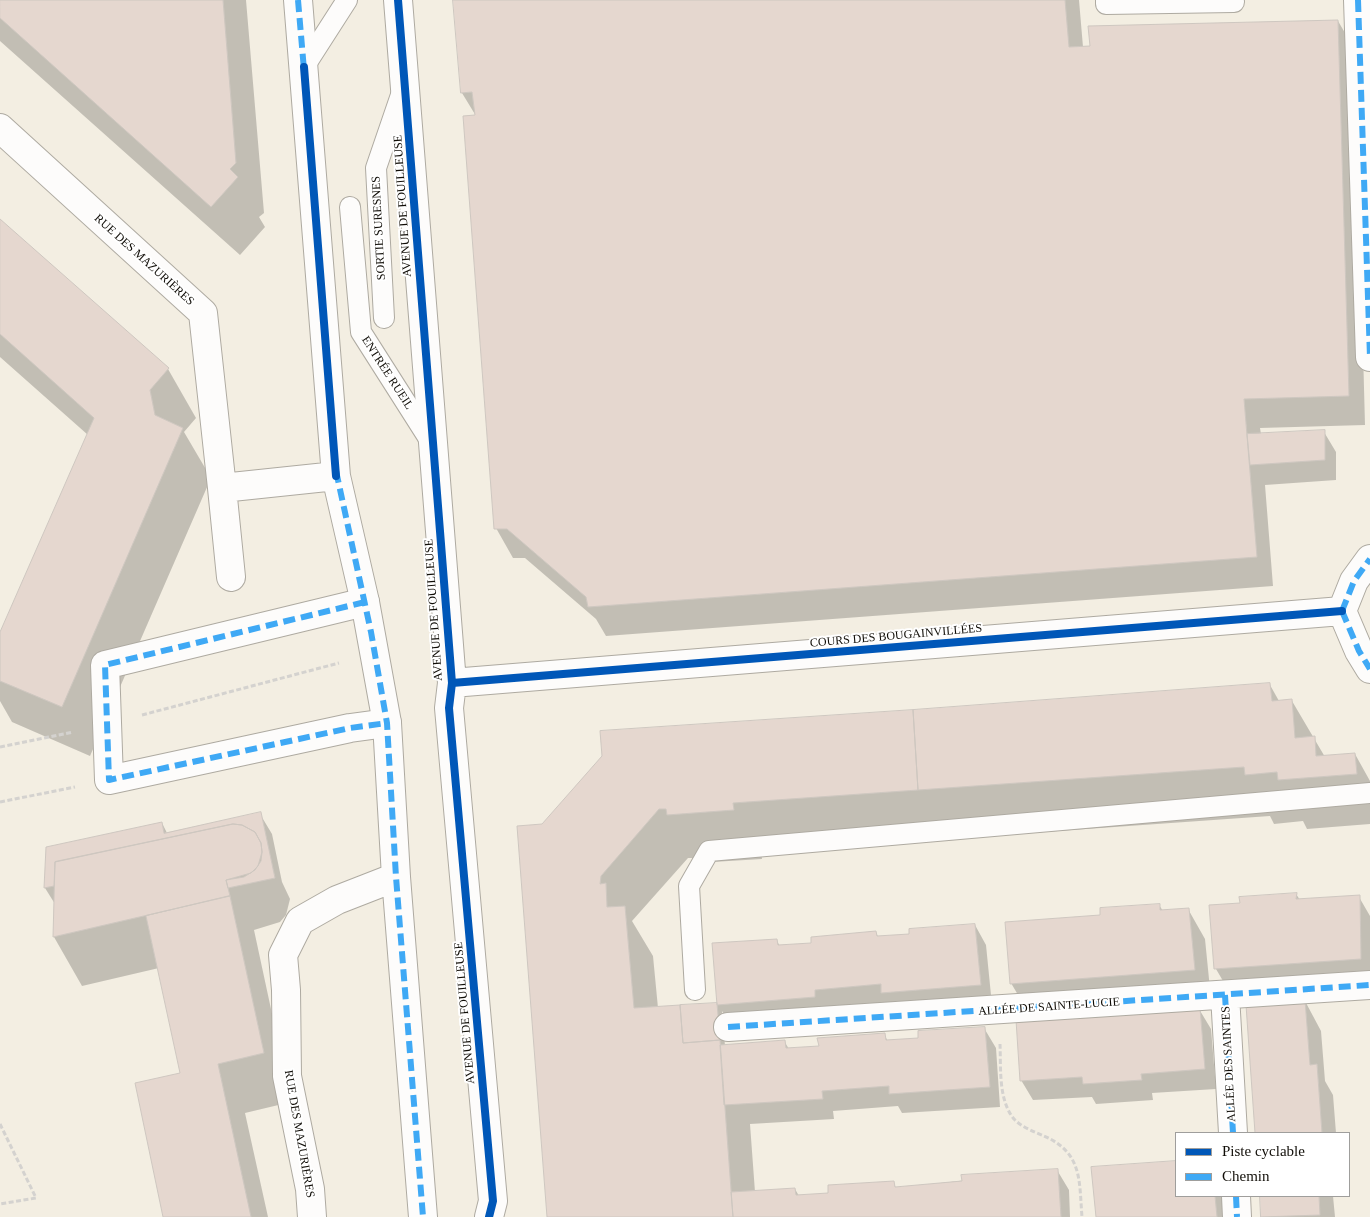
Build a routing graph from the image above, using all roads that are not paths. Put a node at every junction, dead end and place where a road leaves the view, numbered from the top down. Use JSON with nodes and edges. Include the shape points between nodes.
{"nodes":[{"id":1,"x":298,"y":0,"type":"edge"},
{"id":2,"x":347,"y":0,"type":"edge"},
{"id":3,"x":398,"y":0,"type":"edge"},
{"id":4,"x":1106,"y":0,"type":"edge"},
{"id":5,"x":1358,"y":0,"type":"edge"},
{"id":6,"x":1234,"y":2,"type":"dead end"},
{"id":7,"x":304,"y":67,"type":"junction"},
{"id":8,"x":404,"y":83,"type":"junction"},
{"id":9,"x":0,"y":128,"type":"edge"},
{"id":10,"x":350,"y":207,"type":"dead end"},
{"id":11,"x":1369,"y":308,"type":"edge"},
{"id":12,"x":384,"y":318,"type":"dead end"},
{"id":13,"x":1370,"y":356,"type":"edge"},
{"id":14,"x":432,"y":443,"type":"junction"},
{"id":15,"x":336,"y":476,"type":"junction"},
{"id":16,"x":222,"y":488,"type":"junction"},
{"id":17,"x":1370,"y":559,"type":"edge"},
{"id":18,"x":231,"y":577,"type":"dead end"},
{"id":19,"x":365,"y":602,"type":"junction"},
{"id":20,"x":1342,"y":611,"type":"junction"},
{"id":21,"x":1370,"y":669,"type":"edge"},
{"id":22,"x":452,"y":683,"type":"junction"},
{"id":23,"x":387,"y":723,"type":"junction"},
{"id":24,"x":1370,"y":793,"type":"edge"},
{"id":25,"x":396,"y":877,"type":"junction"},
{"id":26,"x":1370,"y":985,"type":"edge"},
{"id":27,"x":695,"y":990,"type":"dead end"},
{"id":28,"x":1225,"y":995,"type":"junction"},
{"id":29,"x":728,"y":1027,"type":"dead end"},
{"id":30,"x":1232,"y":1132,"type":"edge"},
{"id":31,"x":1236,"y":1197,"type":"edge"},
{"id":32,"x":312,"y":1217,"type":"edge"},
{"id":33,"x":423,"y":1217,"type":"edge"},
{"id":34,"x":489,"y":1217,"type":"edge"},
{"id":35,"x":1237,"y":1217,"type":"edge"}],
"edges":[{"from":1,"to":7,"type":"street"},
{"from":2,"to":7,"type":"lane"},
{"from":3,"to":8,"type":"street","name":"AVENUE DE FOUILLEUSE"},
{"from":4,"to":6,"type":"lane","via":[[1106,4]]},
{"from":5,"to":11,"type":"street"},
{"from":7,"to":15,"type":"street"},
{"from":8,"to":12,"type":"lane","name":"SORTIE SURESNES","via":[[376,168]]},
{"from":8,"to":14,"type":"street","name":"AVENUE DE FOUILLEUSE"},
{"from":9,"to":16,"type":"street","name":"RUE DES MAZURIÈRES","via":[[203,313]]},
{"from":10,"to":14,"type":"lane","name":"ENTRÉE RUEIL","via":[[361,332]]},
{"from":11,"to":13,"type":"street"},
{"from":14,"to":22,"type":"street","name":"AVENUE DE FOUILLEUSE"},
{"from":15,"to":16,"type":"street"},
{"from":15,"to":19,"type":"street"},
{"from":16,"to":18,"type":"street","name":"RUE DES MAZURIÈRES"},
{"from":17,"to":20,"type":"street","via":[[1354,581]]},
{"from":19,"to":23,"type":"street"},
{"from":19,"to":23,"type":"street","via":[[106,665],[109,780],[350,728]]},
{"from":20,"to":21,"type":"street","via":[[1359,652]]},
{"from":20,"to":22,"type":"street","name":"COURS DES BOUGAINVILLÉES"},
{"from":22,"to":34,"type":"street","name":"AVENUE DE FOUILLEUSE","via":[[449,708],[493,1201]]},
{"from":23,"to":25,"type":"street"},
{"from":24,"to":27,"type":"lane","via":[[710,851],[689,886]]},
{"from":25,"to":32,"type":"street","name":"RUE DES MAZURIÈRES","via":[[337,900],[300,921],[283,955],[287,1076],[310,1189]]},
{"from":25,"to":33,"type":"street"},
{"from":26,"to":28,"type":"street","name":"ALLÉE DE SAINTE-LUCIE"},
{"from":28,"to":29,"type":"street","name":"ALLÉE DE SAINTE-LUCIE"},
{"from":28,"to":30,"type":"street","name":"ALLÉE DES SAINTES"},
{"from":31,"to":35,"type":"street"}]}
